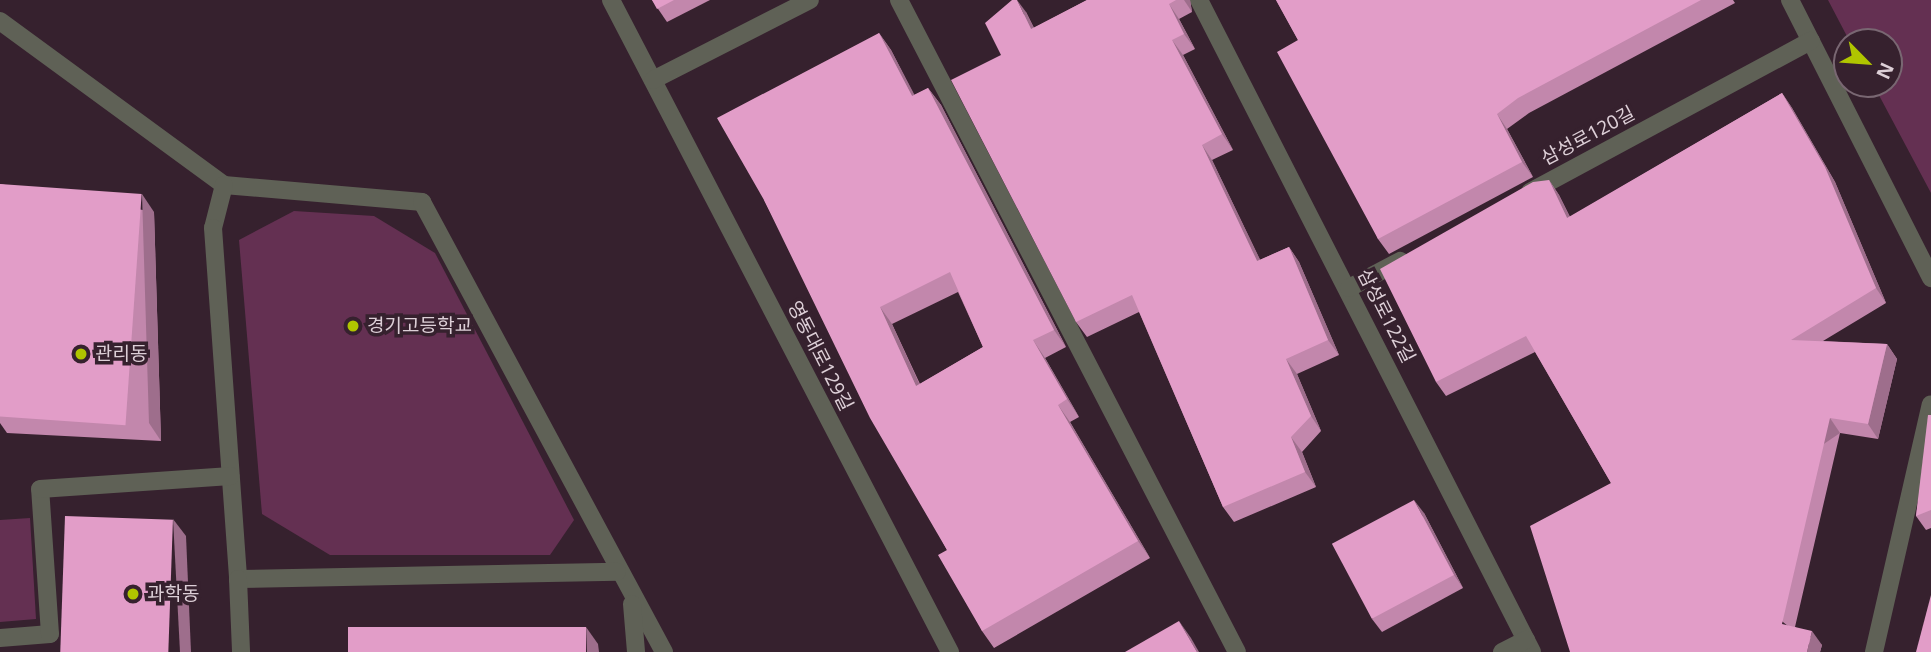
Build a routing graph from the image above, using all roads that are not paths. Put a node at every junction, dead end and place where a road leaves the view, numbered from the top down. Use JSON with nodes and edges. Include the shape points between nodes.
{"nodes":[{"id":1,"x":611,"y":0,"type":"edge"},
{"id":2,"x":810,"y":0,"type":"edge"},
{"id":3,"x":899,"y":0,"type":"edge"},
{"id":4,"x":1199,"y":0,"type":"edge"},
{"id":5,"x":1790,"y":0,"type":"edge"},
{"id":6,"x":0,"y":21,"type":"edge"},
{"id":7,"x":1811,"y":41,"type":"junction"},
{"id":8,"x":653,"y":79,"type":"junction"},
{"id":9,"x":224,"y":185,"type":"junction"},
{"id":10,"x":1507,"y":204,"type":"edge"},
{"id":11,"x":1422,"y":249,"type":"edge"},
{"id":12,"x":1931,"y":278,"type":"edge"},
{"id":13,"x":1349,"y":288,"type":"junction"},
{"id":14,"x":1931,"y":404,"type":"edge"},
{"id":15,"x":231,"y":476,"type":"junction"},
{"id":16,"x":617,"y":572,"type":"junction"},
{"id":17,"x":238,"y":579,"type":"junction"},
{"id":18,"x":632,"y":597,"type":"junction"},
{"id":19,"x":0,"y":638,"type":"edge"},
{"id":20,"x":1529,"y":646,"type":"edge"},
{"id":21,"x":241,"y":652,"type":"edge"},
{"id":22,"x":636,"y":652,"type":"edge"},
{"id":23,"x":664,"y":652,"type":"edge"},
{"id":24,"x":950,"y":652,"type":"edge"},
{"id":25,"x":1237,"y":652,"type":"edge"},
{"id":26,"x":1502,"y":652,"type":"edge"},
{"id":27,"x":1874,"y":652,"type":"edge"}],
"edges":[{"from":1,"to":8,"type":"street","name":"영동대로129길"},
{"from":2,"to":8,"type":"street"},
{"from":3,"to":25,"type":"street"},
{"from":4,"to":13,"type":"street","name":"삼성로122길"},
{"from":5,"to":7,"type":"street"},
{"from":6,"to":9,"type":"street"},
{"from":7,"to":10,"type":"street","name":"삼성로120길"},
{"from":7,"to":12,"type":"street"},
{"from":8,"to":24,"type":"street","name":"영동대로129길"},
{"from":9,"to":15,"type":"street","via":[[213,228]]},
{"from":9,"to":16,"type":"street","via":[[422,202]]},
{"from":11,"to":13,"type":"street"},
{"from":13,"to":20,"type":"street","name":"삼성로122길"},
{"from":14,"to":27,"type":"street"},
{"from":15,"to":17,"type":"street"},
{"from":15,"to":19,"type":"street","via":[[40,489],[50,634]]},
{"from":16,"to":17,"type":"street"},
{"from":16,"to":18,"type":"street"},
{"from":17,"to":21,"type":"street"},
{"from":18,"to":22,"type":"street"},
{"from":18,"to":23,"type":"street"},
{"from":20,"to":26,"type":"street"}]}
